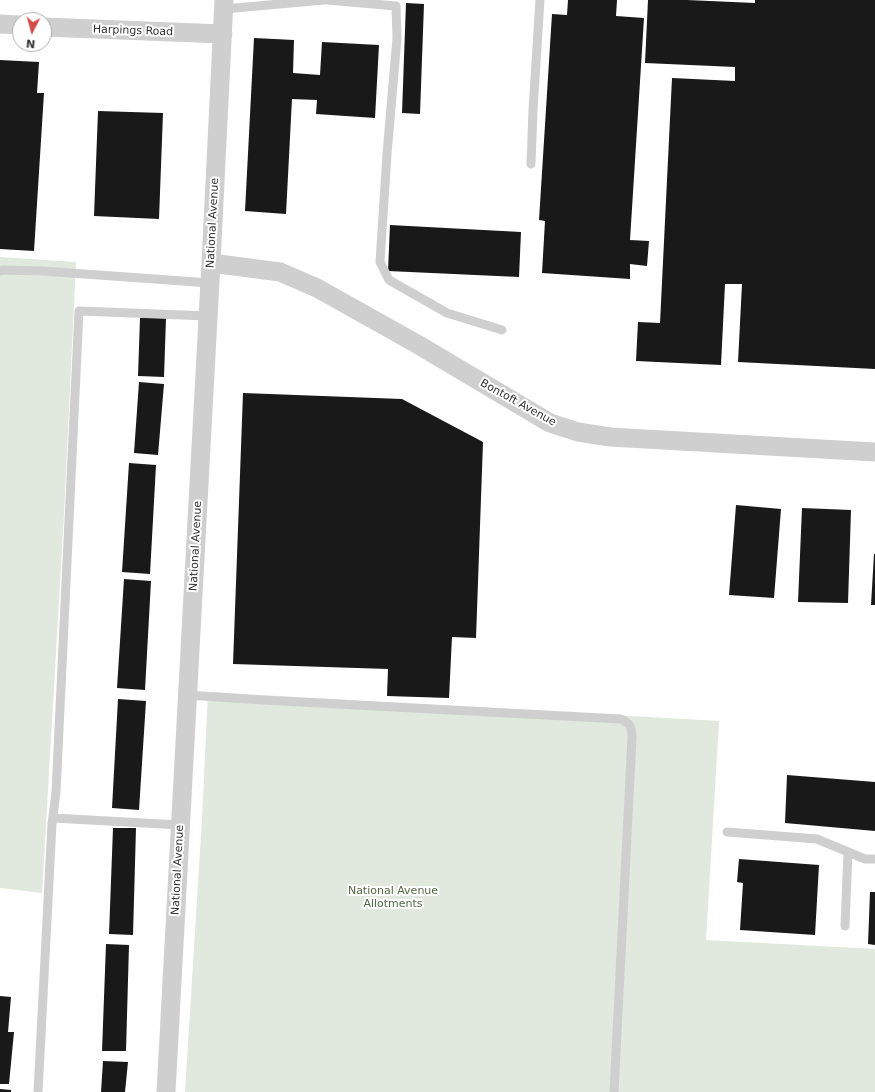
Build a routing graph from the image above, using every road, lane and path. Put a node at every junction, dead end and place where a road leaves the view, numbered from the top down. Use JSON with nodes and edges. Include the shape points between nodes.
{"nodes":[{"id":1,"x":324,"y":0,"type":"edge"},
{"id":2,"x":327,"y":0,"type":"edge"},
{"id":3,"x":540,"y":0,"type":"edge"},
{"id":4,"x":224,"y":5,"type":"edge"},
{"id":5,"x":0,"y":24,"type":"edge"},
{"id":6,"x":12,"y":25,"type":"edge"},
{"id":7,"x":52,"y":27,"type":"edge"},
{"id":8,"x":223,"y":34,"type":"junction"},
{"id":9,"x":531,"y":164,"type":"dead end"},
{"id":10,"x":211,"y":263,"type":"junction"},
{"id":11,"x":0,"y":270,"type":"edge"},
{"id":12,"x":210,"y":283,"type":"junction"},
{"id":13,"x":208,"y":316,"type":"junction"},
{"id":14,"x":502,"y":330,"type":"dead end"},
{"id":15,"x":875,"y":452,"type":"edge"},
{"id":16,"x":188,"y":695,"type":"junction"},
{"id":17,"x":53,"y":818,"type":"junction"},
{"id":18,"x":180,"y":825,"type":"junction"},
{"id":19,"x":727,"y":832,"type":"dead end"},
{"id":20,"x":848,"y":852,"type":"junction"},
{"id":21,"x":875,"y":859,"type":"edge"},
{"id":22,"x":845,"y":926,"type":"dead end"},
{"id":23,"x":38,"y":1092,"type":"edge"},
{"id":24,"x":166,"y":1092,"type":"edge"},
{"id":25,"x":614,"y":1092,"type":"edge"}],
"edges":[{"from":1,"to":4,"type":"lane"},
{"from":2,"to":14,"type":"lane","via":[[396,6],[397,38],[380,262],[389,280],[447,313]]},
{"from":3,"to":9,"type":"lane"},
{"from":4,"to":8,"type":"street","name":"National Avenue"},
{"from":5,"to":6,"type":"street"},
{"from":7,"to":8,"type":"street","name":"Harpings Road"},
{"from":8,"to":10,"type":"street","name":"National Avenue"},
{"from":10,"to":12,"type":"street","name":"National Avenue"},
{"from":10,"to":15,"type":"street","name":"Bontoft Avenue","via":[[280,272],[317,288],[550,423],[578,432],[610,437]]},
{"from":11,"to":12,"type":"lane"},
{"from":12,"to":13,"type":"street","name":"National Avenue"},
{"from":13,"to":16,"type":"street","name":"National Avenue"},
{"from":13,"to":17,"type":"lane","via":[[79,311]]},
{"from":16,"to":18,"type":"street","name":"National Avenue"},
{"from":16,"to":25,"type":"lane","via":[[621,719],[628,723],[632,728],[632,737]]},
{"from":17,"to":18,"type":"lane"},
{"from":17,"to":23,"type":"lane"},
{"from":18,"to":24,"type":"street","name":"National Avenue"},
{"from":19,"to":20,"type":"lane","via":[[817,839]]},
{"from":20,"to":21,"type":"lane","via":[[865,859]]},
{"from":20,"to":22,"type":"lane"}]}
